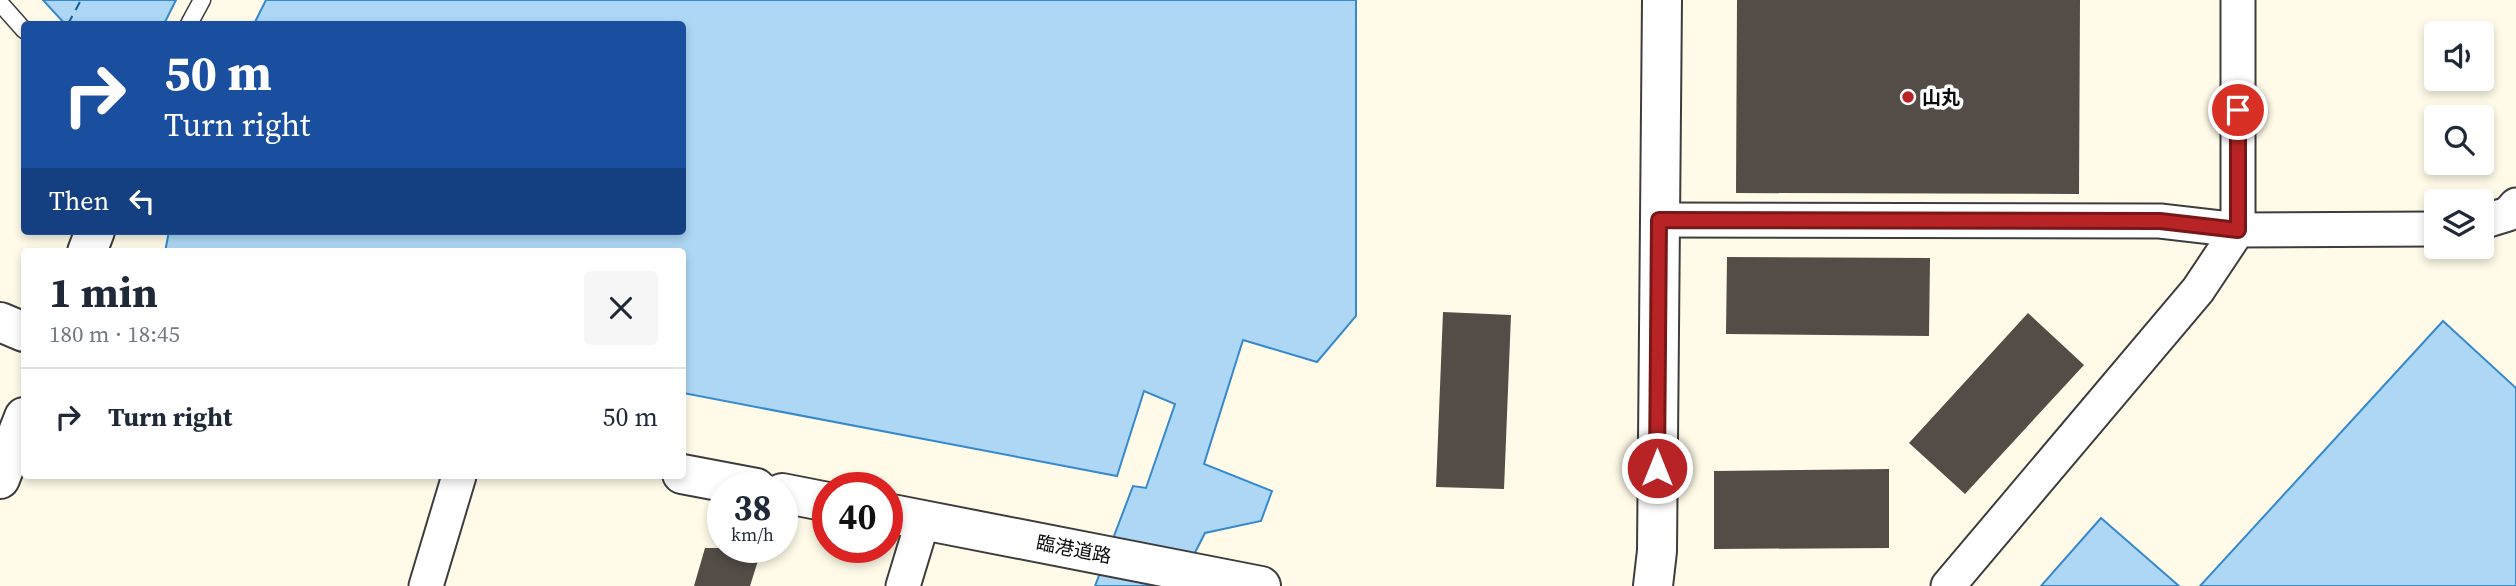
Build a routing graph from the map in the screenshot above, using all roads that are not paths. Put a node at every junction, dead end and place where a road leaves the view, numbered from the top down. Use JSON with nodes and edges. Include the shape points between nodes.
{"nodes":[{"id":1,"x":202,"y":0,"type":"edge"},
{"id":2,"x":1662,"y":0,"type":"edge"},
{"id":3,"x":2238,"y":0,"type":"edge"},
{"id":4,"x":0,"y":2,"type":"edge"},
{"id":5,"x":191,"y":21,"type":"edge"},
{"id":6,"x":21,"y":26,"type":"edge"},
{"id":7,"x":2516,"y":205,"type":"edge"},
{"id":8,"x":2494,"y":218,"type":"edge"},
{"id":9,"x":1659,"y":220,"type":"junction"},
{"id":10,"x":2424,"y":229,"type":"edge"},
{"id":11,"x":2238,"y":230,"type":"junction"},
{"id":12,"x":0,"y":322,"type":"edge"},
{"id":13,"x":21,"y":331,"type":"edge"},
{"id":14,"x":21,"y":425,"type":"edge"},
{"id":15,"x":686,"y":475,"type":"edge"},
{"id":16,"x":0,"y":479,"type":"edge"},
{"id":17,"x":458,"y":479,"type":"edge"},
{"id":18,"x":707,"y":479,"type":"edge"},
{"id":19,"x":905,"y":516,"type":"edge"},
{"id":20,"x":426,"y":586,"type":"edge"},
{"id":21,"x":903,"y":586,"type":"edge"},
{"id":22,"x":1261,"y":586,"type":"edge"},
{"id":23,"x":1653,"y":586,"type":"edge"},
{"id":24,"x":1948,"y":586,"type":"edge"}],
"edges":[{"from":1,"to":5,"type":"lane"},
{"from":2,"to":9,"type":"street"},
{"from":3,"to":11,"type":"street"},
{"from":4,"to":6,"type":"lane"},
{"from":7,"to":8,"type":"street","via":[[2508,214]]},
{"from":9,"to":11,"type":"street","via":[[2160,221]]},
{"from":9,"to":23,"type":"street"},
{"from":10,"to":11,"type":"street"},
{"from":11,"to":24,"type":"street","via":[[2198,290]]},
{"from":12,"to":13,"type":"street"},
{"from":14,"to":16,"type":"street"},
{"from":15,"to":18,"type":"street"},
{"from":17,"to":20,"type":"street"},
{"from":19,"to":21,"type":"street"},
{"from":19,"to":22,"type":"street","name":"臨港道路"}]}
